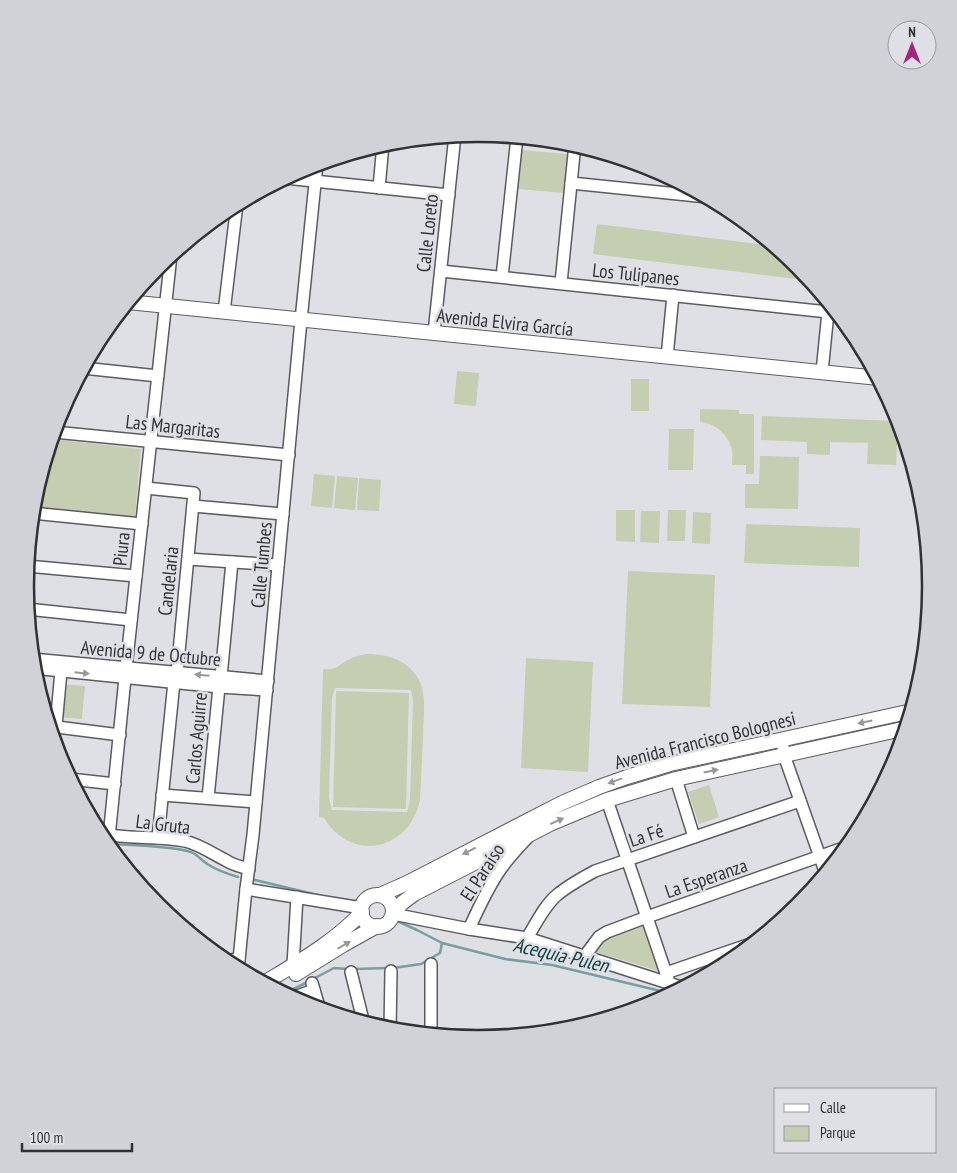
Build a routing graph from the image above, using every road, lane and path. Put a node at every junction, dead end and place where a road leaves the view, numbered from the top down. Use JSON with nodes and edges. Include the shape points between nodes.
{"nodes":[{"id":1,"x":454,"y":143,"type":"edge"},
{"id":2,"x":515,"y":144,"type":"edge"},
{"id":3,"x":382,"y":152,"type":"edge"},
{"id":4,"x":574,"y":152,"type":"edge"},
{"id":5,"x":316,"y":173,"type":"edge"},
{"id":6,"x":299,"y":180,"type":"edge"},
{"id":7,"x":315,"y":182,"type":"junction"},
{"id":8,"x":571,"y":183,"type":"junction"},
{"id":9,"x":379,"y":188,"type":"junction"},
{"id":10,"x":449,"y":195,"type":"junction"},
{"id":11,"x":689,"y":195,"type":"edge"},
{"id":12,"x":236,"y":214,"type":"edge"},
{"id":13,"x":170,"y":266,"type":"edge"},
{"id":14,"x":441,"y":271,"type":"junction"},
{"id":15,"x":502,"y":277,"type":"junction"},
{"id":16,"x":560,"y":283,"type":"junction"},
{"id":17,"x":673,"y":295,"type":"junction"},
{"id":18,"x":136,"y":303,"type":"edge"},
{"id":19,"x":166,"y":306,"type":"junction"},
{"id":20,"x":824,"y":307,"type":"edge"},
{"id":21,"x":224,"y":312,"type":"junction"},
{"id":22,"x":828,"y":312,"type":"edge"},
{"id":23,"x":301,"y":320,"type":"junction"},
{"id":24,"x":434,"y":333,"type":"junction"},
{"id":25,"x":667,"y":357,"type":"junction"},
{"id":26,"x":91,"y":369,"type":"edge"},
{"id":27,"x":822,"y":372,"type":"junction"},
{"id":28,"x":158,"y":376,"type":"junction"},
{"id":29,"x":871,"y":377,"type":"edge"},
{"id":30,"x":61,"y":433,"type":"edge"},
{"id":31,"x":151,"y":441,"type":"junction"},
{"id":32,"x":289,"y":455,"type":"junction"},
{"id":33,"x":146,"y":488,"type":"junction"},
{"id":34,"x":193,"y":506,"type":"junction"},
{"id":35,"x":283,"y":514,"type":"junction"},
{"id":36,"x":40,"y":515,"type":"edge"},
{"id":37,"x":142,"y":524,"type":"junction"},
{"id":38,"x":188,"y":559,"type":"junction"},
{"id":39,"x":232,"y":562,"type":"junction"},
{"id":40,"x":278,"y":565,"type":"junction"},
{"id":41,"x":35,"y":567,"type":"edge"},
{"id":42,"x":136,"y":576,"type":"junction"},
{"id":43,"x":35,"y":611,"type":"edge"},
{"id":44,"x":131,"y":620,"type":"junction"},
{"id":45,"x":40,"y":660,"type":"edge"},
{"id":46,"x":41,"y":669,"type":"edge"},
{"id":47,"x":62,"y":671,"type":"junction"},
{"id":48,"x":126,"y":673,"type":"junction"},
{"id":49,"x":175,"y":677,"type":"junction"},
{"id":50,"x":220,"y":682,"type":"junction"},
{"id":51,"x":267,"y":686,"type":"junction"},
{"id":52,"x":905,"y":713,"type":"edge"},
{"id":53,"x":54,"y":717,"type":"edge"},
{"id":54,"x":56,"y":727,"type":"edge"},
{"id":55,"x":900,"y":730,"type":"edge"},
{"id":56,"x":120,"y":735,"type":"junction"},
{"id":57,"x":782,"y":740,"type":"junction"},
{"id":58,"x":784,"y":755,"type":"junction"},
{"id":59,"x":676,"y":779,"type":"junction"},
{"id":60,"x":79,"y":780,"type":"edge"},
{"id":61,"x":115,"y":784,"type":"junction"},
{"id":62,"x":162,"y":795,"type":"junction"},
{"id":63,"x":208,"y":798,"type":"junction"},
{"id":64,"x":606,"y":800,"type":"junction"},
{"id":65,"x":800,"y":801,"type":"junction"},
{"id":66,"x":256,"y":802,"type":"junction"},
{"id":67,"x":108,"y":833,"type":"edge"},
{"id":68,"x":529,"y":835,"type":"junction"},
{"id":69,"x":694,"y":837,"type":"junction"},
{"id":70,"x":158,"y":838,"type":"junction"},
{"id":71,"x":113,"y":840,"type":"edge"},
{"id":72,"x":836,"y":851,"type":"edge"},
{"id":73,"x":820,"y":856,"type":"junction"},
{"id":74,"x":627,"y":860,"type":"junction"},
{"id":75,"x":824,"y":867,"type":"edge"},
{"id":76,"x":249,"y":869,"type":"junction"},
{"id":77,"x":246,"y":889,"type":"junction"},
{"id":78,"x":380,"y":895,"type":"junction"},
{"id":79,"x":297,"y":897,"type":"junction"},
{"id":80,"x":362,"y":910,"type":"junction"},
{"id":81,"x":393,"y":913,"type":"junction"},
{"id":82,"x":647,"y":917,"type":"junction"},
{"id":83,"x":377,"y":926,"type":"junction"},
{"id":84,"x":468,"y":929,"type":"junction"},
{"id":85,"x":527,"y":938,"type":"junction"},
{"id":86,"x":730,"y":953,"type":"edge"},
{"id":87,"x":584,"y":957,"type":"junction"},
{"id":88,"x":239,"y":961,"type":"edge"},
{"id":89,"x":431,"y":964,"type":"dead end"},
{"id":90,"x":293,"y":965,"type":"junction"},
{"id":91,"x":391,"y":971,"type":"dead end"},
{"id":92,"x":351,"y":972,"type":"dead end"},
{"id":93,"x":271,"y":979,"type":"edge"},
{"id":94,"x":668,"y":979,"type":"junction"},
{"id":95,"x":280,"y":984,"type":"edge"},
{"id":96,"x":677,"y":984,"type":"edge"},
{"id":97,"x":300,"y":993,"type":"edge"},
{"id":98,"x":317,"y":1001,"type":"edge"},
{"id":99,"x":362,"y":1016,"type":"edge"},
{"id":100,"x":390,"y":1023,"type":"edge"},
{"id":101,"x":431,"y":1028,"type":"edge"}],
"edges":[{"from":1,"to":10,"type":"street","name":"Calle Loreto"},
{"from":2,"to":15,"type":"street"},
{"from":3,"to":9,"type":"street"},
{"from":4,"to":8,"type":"street"},
{"from":5,"to":7,"type":"street","name":"Calle Tumbes"},
{"from":6,"to":7,"type":"street"},
{"from":7,"to":9,"type":"street"},
{"from":7,"to":23,"type":"street","name":"Calle Tumbes"},
{"from":8,"to":11,"type":"street"},
{"from":8,"to":16,"type":"street"},
{"from":9,"to":10,"type":"street"},
{"from":10,"to":14,"type":"street","name":"Calle Loreto"},
{"from":12,"to":21,"type":"street"},
{"from":13,"to":19,"type":"street","name":"Piura"},
{"from":14,"to":15,"type":"street","name":"Los Tulipanes"},
{"from":14,"to":24,"type":"street","name":"Calle Loreto"},
{"from":15,"to":16,"type":"street","name":"Los Tulipanes"},
{"from":16,"to":17,"type":"street","name":"Los Tulipanes"},
{"from":17,"to":20,"type":"street","name":"Los Tulipanes"},
{"from":17,"to":25,"type":"street"},
{"from":18,"to":19,"type":"main road","name":"Avenida Elvira García"},
{"from":19,"to":21,"type":"main road","name":"Avenida Elvira García"},
{"from":19,"to":28,"type":"street","name":"Piura"},
{"from":21,"to":23,"type":"main road","name":"Avenida Elvira García"},
{"from":22,"to":27,"type":"street"},
{"from":23,"to":24,"type":"main road","name":"Avenida Elvira García"},
{"from":23,"to":32,"type":"street","name":"Calle Tumbes"},
{"from":24,"to":25,"type":"main road","name":"Avenida Elvira García"},
{"from":25,"to":27,"type":"main road","name":"Avenida Elvira García"},
{"from":26,"to":28,"type":"street"},
{"from":27,"to":29,"type":"main road","name":"Avenida Elvira García"},
{"from":28,"to":31,"type":"street","name":"Piura"},
{"from":30,"to":31,"type":"street","name":"Las Margaritas"},
{"from":31,"to":32,"type":"street","name":"Las Margaritas"},
{"from":31,"to":33,"type":"street","name":"Piura"},
{"from":32,"to":35,"type":"street","name":"Calle Tumbes"},
{"from":33,"to":34,"type":"street","name":"Candelaria","via":[[194,493]]},
{"from":33,"to":37,"type":"street","name":"Piura"},
{"from":34,"to":35,"type":"street"},
{"from":34,"to":38,"type":"street","name":"Candelaria"},
{"from":35,"to":40,"type":"street","name":"Calle Tumbes"},
{"from":36,"to":37,"type":"street"},
{"from":37,"to":42,"type":"street","name":"Piura"},
{"from":38,"to":39,"type":"street"},
{"from":38,"to":49,"type":"street","name":"Candelaria"},
{"from":39,"to":40,"type":"street"},
{"from":39,"to":50,"type":"street","name":"Carlos Aguirre"},
{"from":40,"to":51,"type":"street","name":"Calle Tumbes"},
{"from":41,"to":42,"type":"street"},
{"from":42,"to":44,"type":"street","name":"Piura"},
{"from":43,"to":44,"type":"street"},
{"from":44,"to":48,"type":"street","name":"Piura"},
{"from":45,"to":48,"type":"street","name":"Avenida 9 de Octubre"},
{"from":46,"to":47,"type":"street","name":"Avenida 9 de Octubre"},
{"from":47,"to":48,"type":"street","name":"Avenida 9 de Octubre","one_way":true},
{"from":47,"to":53,"type":"street"},
{"from":48,"to":49,"type":"street","name":"Avenida 9 de Octubre"},
{"from":48,"to":56,"type":"street","name":"Piura"},
{"from":49,"to":50,"type":"street","name":"Avenida 9 de Octubre"},
{"from":49,"to":62,"type":"street","name":"Candelaria"},
{"from":50,"to":51,"type":"street","name":"Avenida 9 de Octubre"},
{"from":50,"to":63,"type":"street","name":"Carlos Aguirre"},
{"from":51,"to":66,"type":"street","name":"Calle Tumbes"},
{"from":52,"to":57,"type":"main road","name":"Avenida Francisco Bolognesi","one_way":true},
{"from":54,"to":56,"type":"street"},
{"from":55,"to":58,"type":"main road","name":"Avenida Francisco Bolognesi"},
{"from":56,"to":61,"type":"street","name":"Piura"},
{"from":57,"to":58,"type":"street"},
{"from":57,"to":78,"type":"main road","name":"Avenida Francisco Bolognesi","one_way":true,"via":[[670,764],[599,787]]},
{"from":59,"to":58,"type":"main road","name":"Avenida Francisco Bolognesi","one_way":true},
{"from":58,"to":65,"type":"street"},
{"from":59,"to":64,"type":"main road","name":"Avenida Francisco Bolognesi"},
{"from":59,"to":69,"type":"street"},
{"from":60,"to":61,"type":"street"},
{"from":61,"to":67,"type":"street","name":"Piura"},
{"from":62,"to":63,"type":"street"},
{"from":62,"to":70,"type":"street","name":"Candelaria"},
{"from":63,"to":66,"type":"street"},
{"from":68,"to":64,"type":"main road","name":"Avenida Francisco Bolognesi","one_way":true},
{"from":64,"to":74,"type":"street"},
{"from":65,"to":69,"type":"street","name":"La Fé"},
{"from":65,"to":73,"type":"street"},
{"from":66,"to":76,"type":"street","name":"Calle Tumbes"},
{"from":68,"to":81,"type":"main road","name":"Avenida Francisco Bolognesi","via":[[414,894]]},
{"from":68,"to":84,"type":"street","name":"El Paraíso","via":[[491,884]]},
{"from":69,"to":74,"type":"street","name":"La Fé"},
{"from":70,"to":71,"type":"street","name":"La Gruta"},
{"from":70,"to":76,"type":"street","name":"La Gruta","via":[[195,844]]},
{"from":72,"to":73,"type":"street","name":"La Esperanza"},
{"from":73,"to":75,"type":"street"},
{"from":73,"to":82,"type":"street","name":"La Esperanza"},
{"from":74,"to":82,"type":"street"},
{"from":74,"to":85,"type":"street","name":"La Fé","via":[[595,871],[556,896]]},
{"from":76,"to":77,"type":"street","name":"Calle Tumbes"},
{"from":77,"to":79,"type":"street"},
{"from":77,"to":88,"type":"street","name":"Calle Tumbes"},
{"from":78,"to":80,"type":"main road","via":[[370,897]]},
{"from":78,"to":81,"type":"main road","via":[[388,899]]},
{"from":79,"to":80,"type":"street"},
{"from":79,"to":90,"type":"street"},
{"from":80,"to":83,"type":"main road","via":[[368,924]]},
{"from":80,"to":90,"type":"main road","via":[[345,929]]},
{"from":81,"to":83,"type":"main road","via":[[387,923]]},
{"from":81,"to":84,"type":"street"},
{"from":82,"to":87,"type":"street","name":"La Esperanza","via":[[599,937]]},
{"from":82,"to":94,"type":"street"},
{"from":95,"to":83,"type":"main road","one_way":true},
{"from":84,"to":85,"type":"street"},
{"from":85,"to":87,"type":"street"},
{"from":86,"to":94,"type":"street"},
{"from":87,"to":94,"type":"street"},
{"from":89,"to":101,"type":"street"},
{"from":90,"to":93,"type":"main road"},
{"from":91,"to":100,"type":"street"},
{"from":92,"to":99,"type":"street"},
{"from":94,"to":96,"type":"street"},
{"from":97,"to":98,"type":"street","via":[[313,986]]}]}
